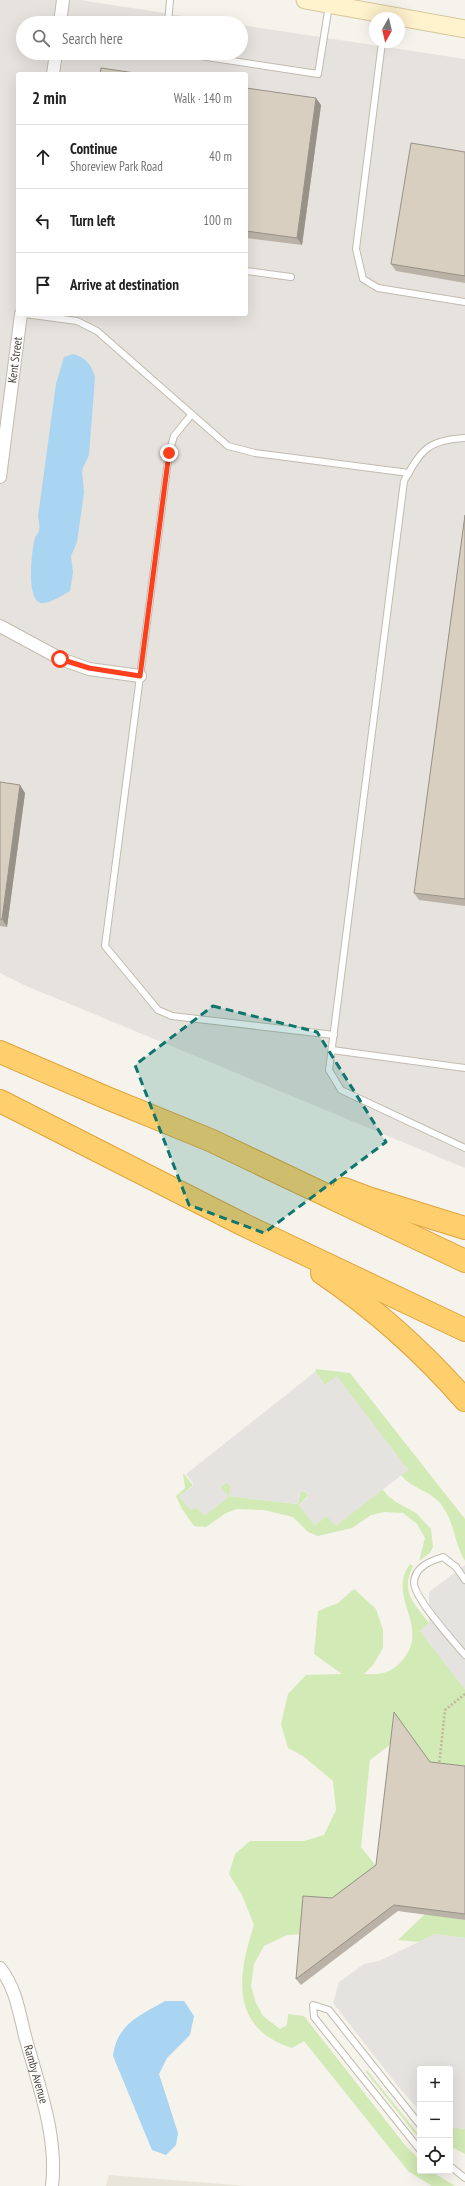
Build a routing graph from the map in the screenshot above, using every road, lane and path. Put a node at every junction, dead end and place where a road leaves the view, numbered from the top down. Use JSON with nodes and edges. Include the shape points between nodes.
{"nodes":[{"id":1,"x":63,"y":0,"type":"edge"},
{"id":2,"x":170,"y":0,"type":"edge"},
{"id":3,"x":305,"y":0,"type":"edge"},
{"id":4,"x":330,"y":4,"type":"junction"},
{"id":5,"x":369,"y":12,"type":"edge"},
{"id":6,"x":61,"y":16,"type":"edge"},
{"id":7,"x":169,"y":16,"type":"edge"},
{"id":8,"x":405,"y":19,"type":"edge"},
{"id":9,"x":465,"y":29,"type":"edge"},
{"id":10,"x":381,"y":48,"type":"edge"},
{"id":11,"x":55,"y":60,"type":"edge"},
{"id":12,"x":226,"y":60,"type":"edge"},
{"id":13,"x":53,"y":72,"type":"edge"},
{"id":14,"x":248,"y":271,"type":"edge"},
{"id":15,"x":291,"y":277,"type":"dead end"},
{"id":16,"x":465,"y":302,"type":"edge"},
{"id":17,"x":22,"y":316,"type":"edge"},
{"id":18,"x":40,"y":316,"type":"edge"},
{"id":19,"x":191,"y":415,"type":"junction"},
{"id":20,"x":465,"y":438,"type":"edge"},
{"id":21,"x":408,"y":473,"type":"junction"},
{"id":22,"x":0,"y":477,"type":"edge"},
{"id":23,"x":0,"y":626,"type":"edge"},
{"id":24,"x":140,"y":676,"type":"junction"},
{"id":25,"x":334,"y":1035,"type":"junction"},
{"id":26,"x":332,"y":1050,"type":"junction"},
{"id":27,"x":0,"y":1052,"type":"edge"},
{"id":28,"x":465,"y":1068,"type":"edge"},
{"id":29,"x":0,"y":1101,"type":"edge"},
{"id":30,"x":465,"y":1148,"type":"edge"},
{"id":31,"x":234,"y":1151,"type":"junction"},
{"id":32,"x":244,"y":1225,"type":"junction"},
{"id":33,"x":465,"y":1228,"type":"edge"},
{"id":34,"x":465,"y":1261,"type":"edge"},
{"id":35,"x":465,"y":1330,"type":"edge"},
{"id":36,"x":465,"y":1400,"type":"edge"},
{"id":37,"x":465,"y":1580,"type":"edge"},
{"id":38,"x":465,"y":1655,"type":"edge"},
{"id":39,"x":465,"y":1694,"type":"edge"},
{"id":40,"x":438,"y":1768,"type":"edge"},
{"id":41,"x":0,"y":1968,"type":"edge"},
{"id":42,"x":417,"y":2120,"type":"edge"},
{"id":43,"x":417,"y":2146,"type":"edge"},
{"id":44,"x":453,"y":2168,"type":"edge"},
{"id":45,"x":465,"y":2178,"type":"edge"},
{"id":46,"x":52,"y":2186,"type":"edge"}],
"edges":[{"from":1,"to":6,"type":"street"},
{"from":2,"to":7,"type":"lane"},
{"from":3,"to":4,"type":"street"},
{"from":4,"to":5,"type":"street"},
{"from":4,"to":12,"type":"lane","via":[[318,74]]},
{"from":8,"to":9,"type":"street"},
{"from":10,"to":16,"type":"lane","via":[[356,249],[363,279],[378,288]]},
{"from":11,"to":13,"type":"street"},
{"from":14,"to":15,"type":"lane"},
{"from":17,"to":22,"type":"street","name":"Kent Street"},
{"from":18,"to":19,"type":"lane","via":[[77,321],[97,331]]},
{"from":19,"to":21,"type":"lane","via":[[228,446],[255,453]]},
{"from":19,"to":24,"type":"lane","via":[[174,436],[169,453]]},
{"from":20,"to":21,"type":"lane","via":[[444,439],[428,447],[415,460]]},
{"from":21,"to":25,"type":"lane","via":[[404,481]]},
{"from":23,"to":24,"type":"street","via":[[60,659],[89,668]]},
{"from":24,"to":25,"type":"lane","via":[[105,946],[158,1010],[172,1016]]},
{"from":25,"to":26,"type":"lane"},
{"from":26,"to":28,"type":"lane"},
{"from":26,"to":30,"type":"lane","via":[[329,1070],[341,1090]]},
{"from":27,"to":31,"type":"highway"},
{"from":29,"to":32,"type":"highway"},
{"from":31,"to":33,"type":"highway","via":[[306,1174],[368,1198]]},
{"from":31,"to":34,"type":"highway"},
{"from":32,"to":35,"type":"highway"},
{"from":32,"to":36,"type":"highway","via":[[293,1253],[373,1311],[415,1348]]},
{"from":37,"to":38,"type":"lane","via":[[456,1567],[443,1557],[430,1561],[417,1572],[414,1583],[419,1598]]},
{"from":39,"to":40,"type":"path","via":[[445,1710]]},
{"from":41,"to":46,"type":"street","name":"Ramby Avenue","via":[[14,1990],[46,2110]]},
{"from":42,"to":43,"type":"lane","via":[[329,2010],[313,2005],[314,2017]]},
{"from":44,"to":45,"type":"lane"}]}
